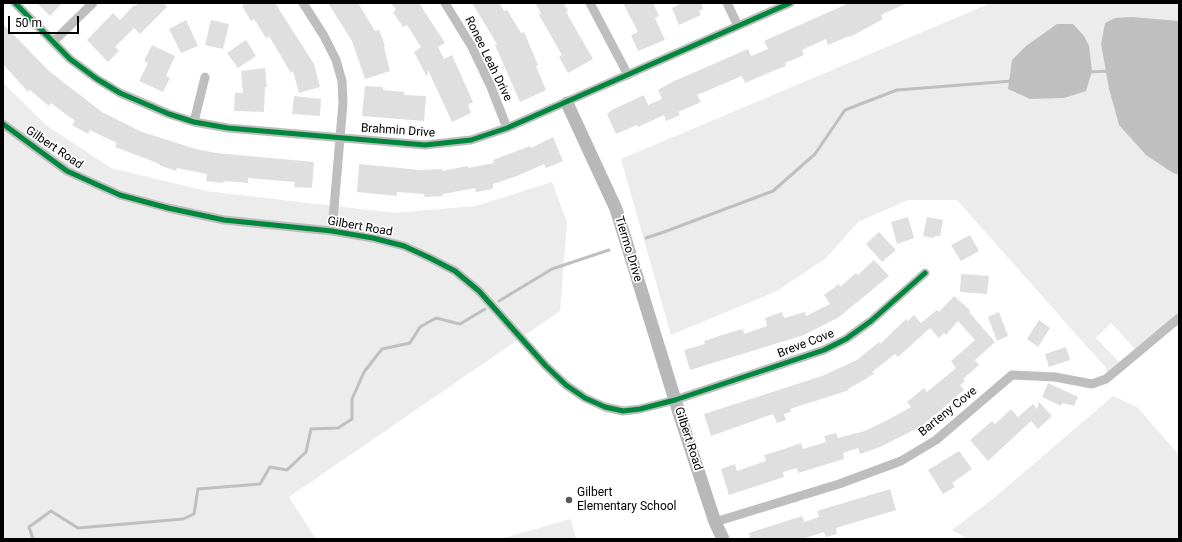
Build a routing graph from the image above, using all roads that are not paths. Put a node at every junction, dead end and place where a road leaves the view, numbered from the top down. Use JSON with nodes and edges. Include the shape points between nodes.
{"nodes":[{"id":1,"x":15,"y":3,"type":"edge"},
{"id":2,"x":93,"y":3,"type":"edge"},
{"id":3,"x":303,"y":3,"type":"edge"},
{"id":4,"x":445,"y":3,"type":"edge"},
{"id":5,"x":590,"y":3,"type":"edge"},
{"id":6,"x":727,"y":3,"type":"edge"},
{"id":7,"x":790,"y":3,"type":"edge"},
{"id":8,"x":738,"y":26,"type":"junction"},
{"id":9,"x":53,"y":42,"type":"junction"},
{"id":10,"x":628,"y":75,"type":"junction"},
{"id":11,"x":205,"y":77,"type":"dead end"},
{"id":12,"x":566,"y":103,"type":"junction"},
{"id":13,"x":194,"y":122,"type":"junction"},
{"id":14,"x":3,"y":124,"type":"edge"},
{"id":15,"x":507,"y":128,"type":"junction"},
{"id":16,"x":341,"y":137,"type":"junction"},
{"id":17,"x":332,"y":231,"type":"junction"},
{"id":18,"x":925,"y":273,"type":"dead end"},
{"id":19,"x":1179,"y":318,"type":"edge"},
{"id":20,"x":675,"y":400,"type":"junction"},
{"id":21,"x":715,"y":522,"type":"junction"},
{"id":22,"x":723,"y":539,"type":"edge"}],
"edges":[{"from":1,"to":9,"type":"street","name":"Brahmin Drive"},
{"from":2,"to":9,"type":"street"},
{"from":3,"to":16,"type":"street","via":[[336,60],[342,81],[344,103]]},
{"from":4,"to":15,"type":"street","name":"Ronee Leah Drive","via":[[475,54]]},
{"from":5,"to":10,"type":"street"},
{"from":6,"to":8,"type":"street"},
{"from":7,"to":8,"type":"street","name":"Brahmin Drive"},
{"from":8,"to":10,"type":"street","name":"Brahmin Drive"},
{"from":9,"to":13,"type":"street","name":"Brahmin Drive","via":[[70,58],[120,93],[145,105]]},
{"from":10,"to":12,"type":"street","name":"Brahmin Drive"},
{"from":11,"to":13,"type":"street"},
{"from":12,"to":15,"type":"street","name":"Brahmin Drive"},
{"from":12,"to":20,"type":"street","name":"Tiermo Drive","via":[[616,209]]},
{"from":13,"to":16,"type":"street","name":"Brahmin Drive","via":[[228,128]]},
{"from":14,"to":17,"type":"street","name":"Gilbert Road","via":[[67,171],[120,195],[224,220]]},
{"from":15,"to":16,"type":"street","name":"Brahmin Drive","via":[[472,140],[448,144],[425,145]]},
{"from":16,"to":17,"type":"street"},
{"from":17,"to":20,"type":"street","name":"Gilbert Road","via":[[398,244],[455,271],[479,291],[566,385],[605,408],[623,411]]},
{"from":18,"to":20,"type":"street","name":"Breve Cove","via":[[871,321],[846,339],[804,358]]},
{"from":19,"to":21,"type":"street","name":"Barteny Cove","via":[[1106,379],[1092,384],[1055,377],[1012,375],[936,440],[901,461],[839,484]]},
{"from":20,"to":21,"type":"street","name":"Gilbert Road"},
{"from":21,"to":22,"type":"street","name":"Gilbert Road"}]}
